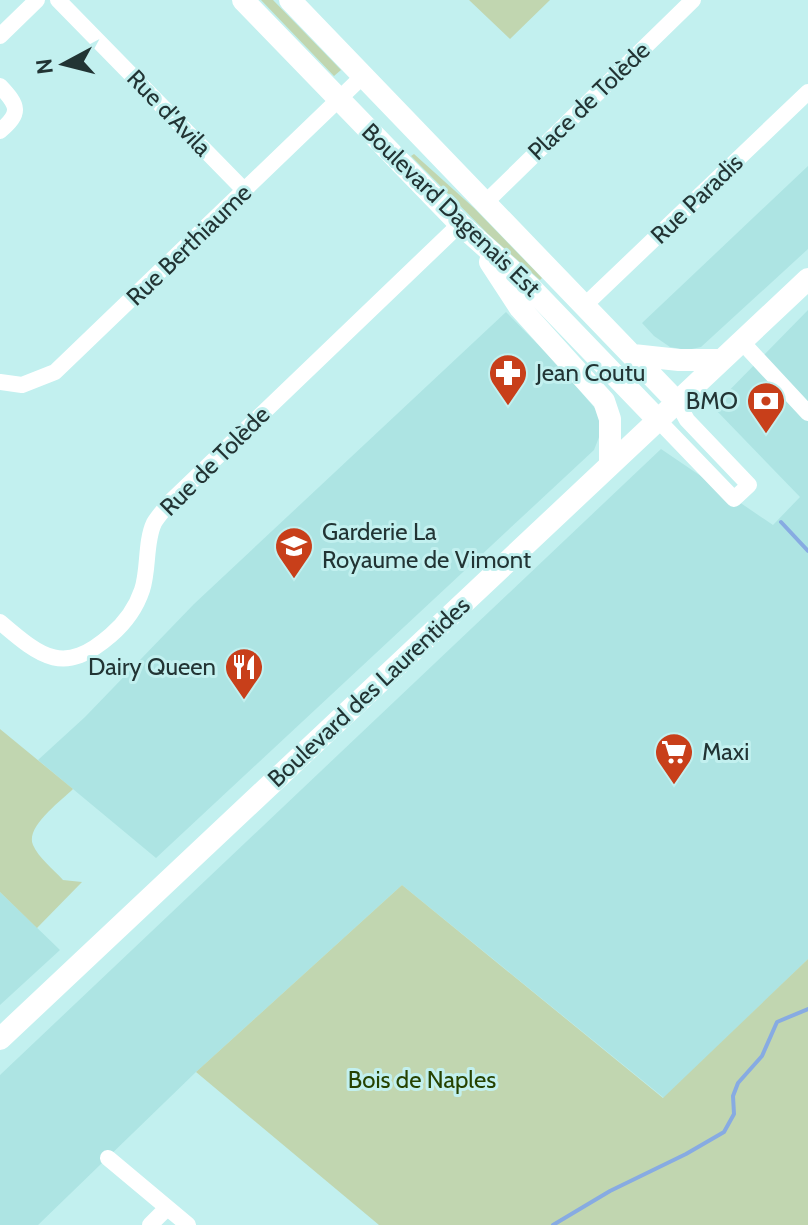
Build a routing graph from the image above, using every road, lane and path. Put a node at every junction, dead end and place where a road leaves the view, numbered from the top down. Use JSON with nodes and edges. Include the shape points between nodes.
{"nodes":[{"id":1,"x":37,"y":0,"type":"edge"},
{"id":2,"x":58,"y":0,"type":"edge"},
{"id":3,"x":243,"y":0,"type":"edge"},
{"id":4,"x":290,"y":0,"type":"edge"},
{"id":5,"x":693,"y":0,"type":"edge"},
{"id":6,"x":0,"y":36,"type":"edge"},
{"id":7,"x":364,"y":75,"type":"junction"},
{"id":8,"x":0,"y":86,"type":"edge"},
{"id":9,"x":808,"y":92,"type":"edge"},
{"id":10,"x":340,"y":100,"type":"junction"},
{"id":11,"x":0,"y":131,"type":"edge"},
{"id":12,"x":245,"y":191,"type":"junction"},
{"id":13,"x":486,"y":202,"type":"junction"},
{"id":14,"x":467,"y":231,"type":"junction"},
{"id":15,"x":808,"y":279,"type":"edge"},
{"id":16,"x":585,"y":305,"type":"junction"},
{"id":17,"x":742,"y":342,"type":"junction"},
{"id":18,"x":633,"y":355,"type":"junction"},
{"id":19,"x":722,"y":360,"type":"junction"},
{"id":20,"x":0,"y":382,"type":"edge"},
{"id":21,"x":677,"y":402,"type":"junction"},
{"id":22,"x":808,"y":413,"type":"edge"},
{"id":23,"x":658,"y":420,"type":"junction"},
{"id":24,"x":610,"y":465,"type":"junction"},
{"id":25,"x":0,"y":622,"type":"edge"},
{"id":26,"x":0,"y":1039,"type":"edge"},
{"id":27,"x":108,"y":1158,"type":"dead end"},
{"id":28,"x":167,"y":1208,"type":"junction"},
{"id":29,"x":150,"y":1225,"type":"edge"},
{"id":30,"x":188,"y":1225,"type":"edge"}],
"edges":[{"from":1,"to":6,"type":"street"},
{"from":2,"to":12,"type":"street","name":"Rue d'Avila"},
{"from":3,"to":10,"type":"main road","name":"Boulevard Dagenais Est"},
{"from":4,"to":7,"type":"main road","name":"Boulevard Dagenais Est"},
{"from":5,"to":13,"type":"street","name":"Place de Tolède"},
{"from":7,"to":10,"type":"street","name":"Rue Berthiaume"},
{"from":7,"to":13,"type":"main road","name":"Boulevard Dagenais Est"},
{"from":8,"to":11,"type":"street","via":[[16,112]]},
{"from":9,"to":16,"type":"street","name":"Rue Paradis"},
{"from":10,"to":12,"type":"street","name":"Rue Berthiaume"},
{"from":10,"to":14,"type":"main road","name":"Boulevard Dagenais Est"},
{"from":12,"to":20,"type":"street","name":"Rue Berthiaume","via":[[55,372],[22,385]]},
{"from":13,"to":16,"type":"main road","name":"Boulevard Dagenais Est"},
{"from":14,"to":23,"type":"main road","name":"Boulevard Dagenais Est","via":[[529,286]]},
{"from":14,"to":24,"type":"main road","via":[[520,308],[604,401],[610,419]]},
{"from":14,"to":25,"type":"street","name":"Rue de Tolède","via":[[169,503],[155,521],[137,605],[95,649],[80,657],[54,657],[25,644]]},
{"from":15,"to":17,"type":"main road","name":"Boulevard des Laurentides"},
{"from":16,"to":18,"type":"main road","name":"Boulevard Dagenais Est"},
{"from":17,"to":19,"type":"main road","name":"Boulevard des Laurentides"},
{"from":17,"to":22,"type":"street"},
{"from":18,"to":19,"type":"main road"},
{"from":18,"to":21,"type":"main road","name":"Boulevard Dagenais Est"},
{"from":19,"to":21,"type":"main road","name":"Boulevard des Laurentides"},
{"from":21,"to":23,"type":"main road","name":"Boulevard des Laurentides"},
{"from":21,"to":23,"type":"street","via":[[687,420],[749,485],[734,499]]},
{"from":23,"to":24,"type":"main road","name":"Boulevard des Laurentides"},
{"from":24,"to":26,"type":"main road","name":"Boulevard des Laurentides"},
{"from":27,"to":28,"type":"street"},
{"from":28,"to":29,"type":"street"},
{"from":28,"to":30,"type":"street"}]}
